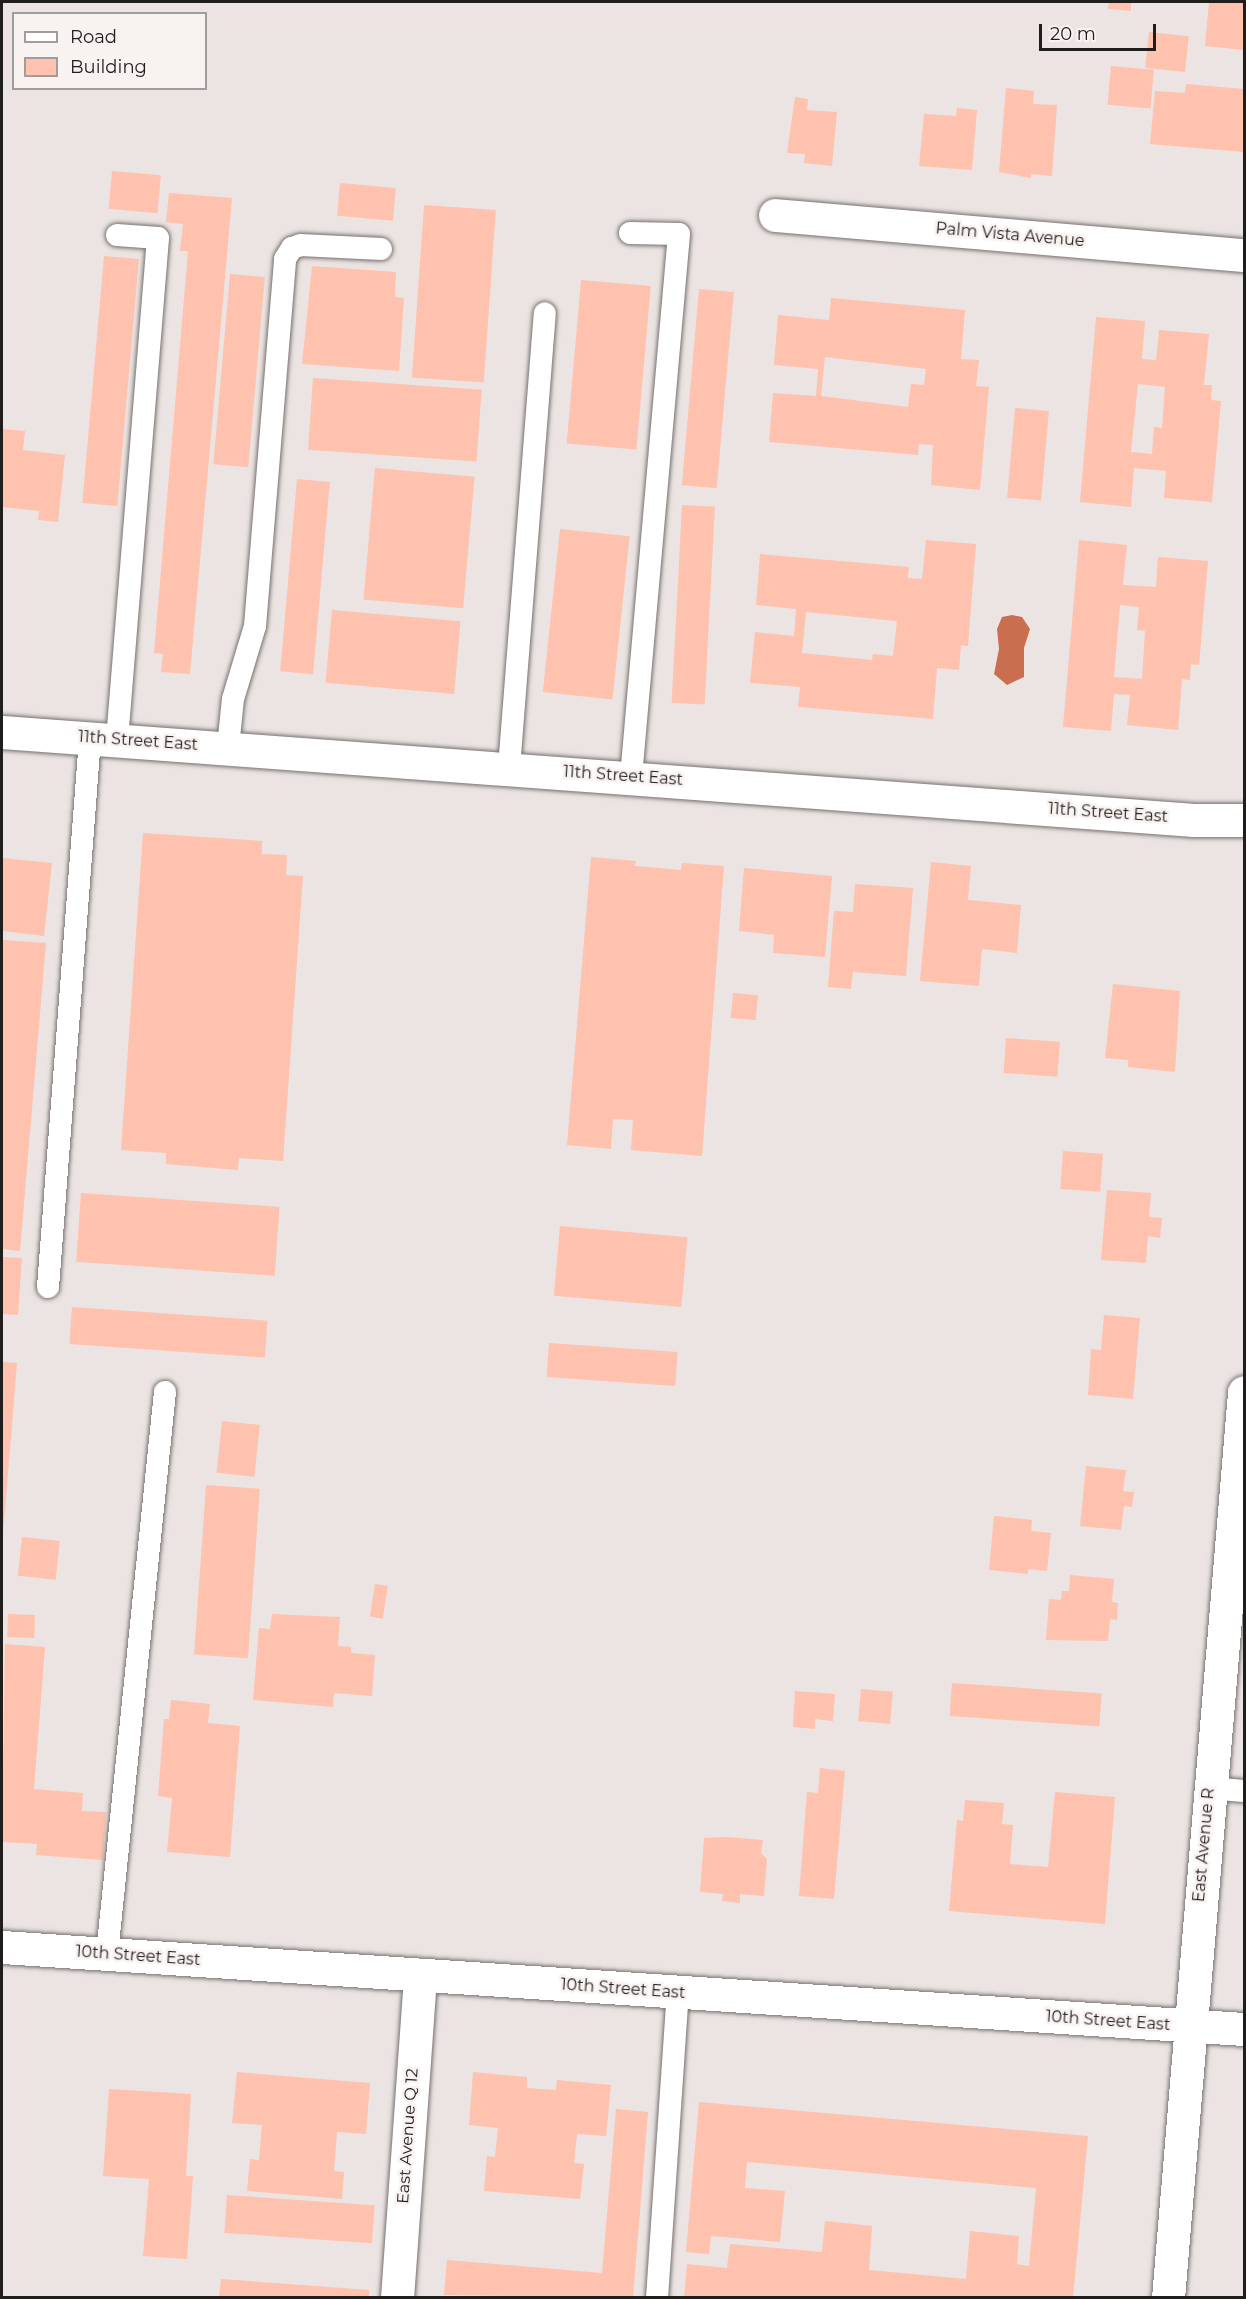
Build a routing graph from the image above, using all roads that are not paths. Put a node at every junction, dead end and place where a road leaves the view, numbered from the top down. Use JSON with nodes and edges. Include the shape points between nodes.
{"nodes":[{"id":1,"x":776,"y":215,"type":"dead end"},
{"id":2,"x":630,"y":233,"type":"dead end"},
{"id":3,"x":117,"y":235,"type":"dead end"},
{"id":4,"x":381,"y":249,"type":"dead end"},
{"id":5,"x":1245,"y":255,"type":"edge"},
{"id":6,"x":545,"y":312,"type":"dead end"},
{"id":7,"x":2,"y":732,"type":"edge"},
{"id":8,"x":104,"y":739,"type":"junction"},
{"id":9,"x":228,"y":747,"type":"junction"},
{"id":10,"x":509,"y":768,"type":"junction"},
{"id":11,"x":632,"y":777,"type":"junction"},
{"id":12,"x":1245,"y":820,"type":"edge"},
{"id":13,"x":48,"y":1287,"type":"dead end"},
{"id":14,"x":165,"y":1392,"type":"dead end"},
{"id":15,"x":1245,"y":1392,"type":"edge"},
{"id":16,"x":1239,"y":1516,"type":"edge"},
{"id":17,"x":1209,"y":1788,"type":"junction"},
{"id":18,"x":1245,"y":1791,"type":"edge"},
{"id":19,"x":2,"y":1947,"type":"edge"},
{"id":20,"x":107,"y":1954,"type":"junction"},
{"id":21,"x":420,"y":1975,"type":"junction"},
{"id":22,"x":678,"y":1992,"type":"junction"},
{"id":23,"x":1189,"y":2026,"type":"junction"},
{"id":24,"x":1245,"y":2029,"type":"edge"},
{"id":25,"x":397,"y":2298,"type":"edge"},
{"id":26,"x":657,"y":2298,"type":"edge"},
{"id":27,"x":1168,"y":2298,"type":"edge"}],
"edges":[{"from":1,"to":5,"type":"main road","name":"Palm Vista Avenue"},
{"from":2,"to":11,"type":"lane","via":[[679,234]]},
{"from":3,"to":8,"type":"lane","via":[[158,238]]},
{"from":4,"to":9,"type":"lane","via":[[300,245],[292,248],[285,259],[255,626],[234,699]]},
{"from":6,"to":10,"type":"lane"},
{"from":7,"to":8,"type":"main road","name":"11th Street East"},
{"from":8,"to":9,"type":"main road","name":"11th Street East"},
{"from":8,"to":13,"type":"lane"},
{"from":9,"to":10,"type":"main road","name":"11th Street East"},
{"from":10,"to":11,"type":"main road","name":"11th Street East"},
{"from":11,"to":12,"type":"main road","name":"11th Street East","via":[[1194,820]]},
{"from":14,"to":20,"type":"lane"},
{"from":15,"to":16,"type":"main road","name":"East Avenue R"},
{"from":16,"to":17,"type":"main road","name":"East Avenue R"},
{"from":17,"to":18,"type":"lane"},
{"from":17,"to":23,"type":"main road","name":"East Avenue R"},
{"from":19,"to":20,"type":"main road","name":"10th Street East"},
{"from":20,"to":21,"type":"main road","name":"10th Street East"},
{"from":21,"to":22,"type":"main road","name":"10th Street East"},
{"from":21,"to":25,"type":"main road","name":"East Avenue Q 12"},
{"from":22,"to":23,"type":"main road","name":"10th Street East"},
{"from":22,"to":26,"type":"lane"},
{"from":23,"to":24,"type":"main road","name":"10th Street East"},
{"from":23,"to":27,"type":"main road","name":"East Avenue R"}]}
